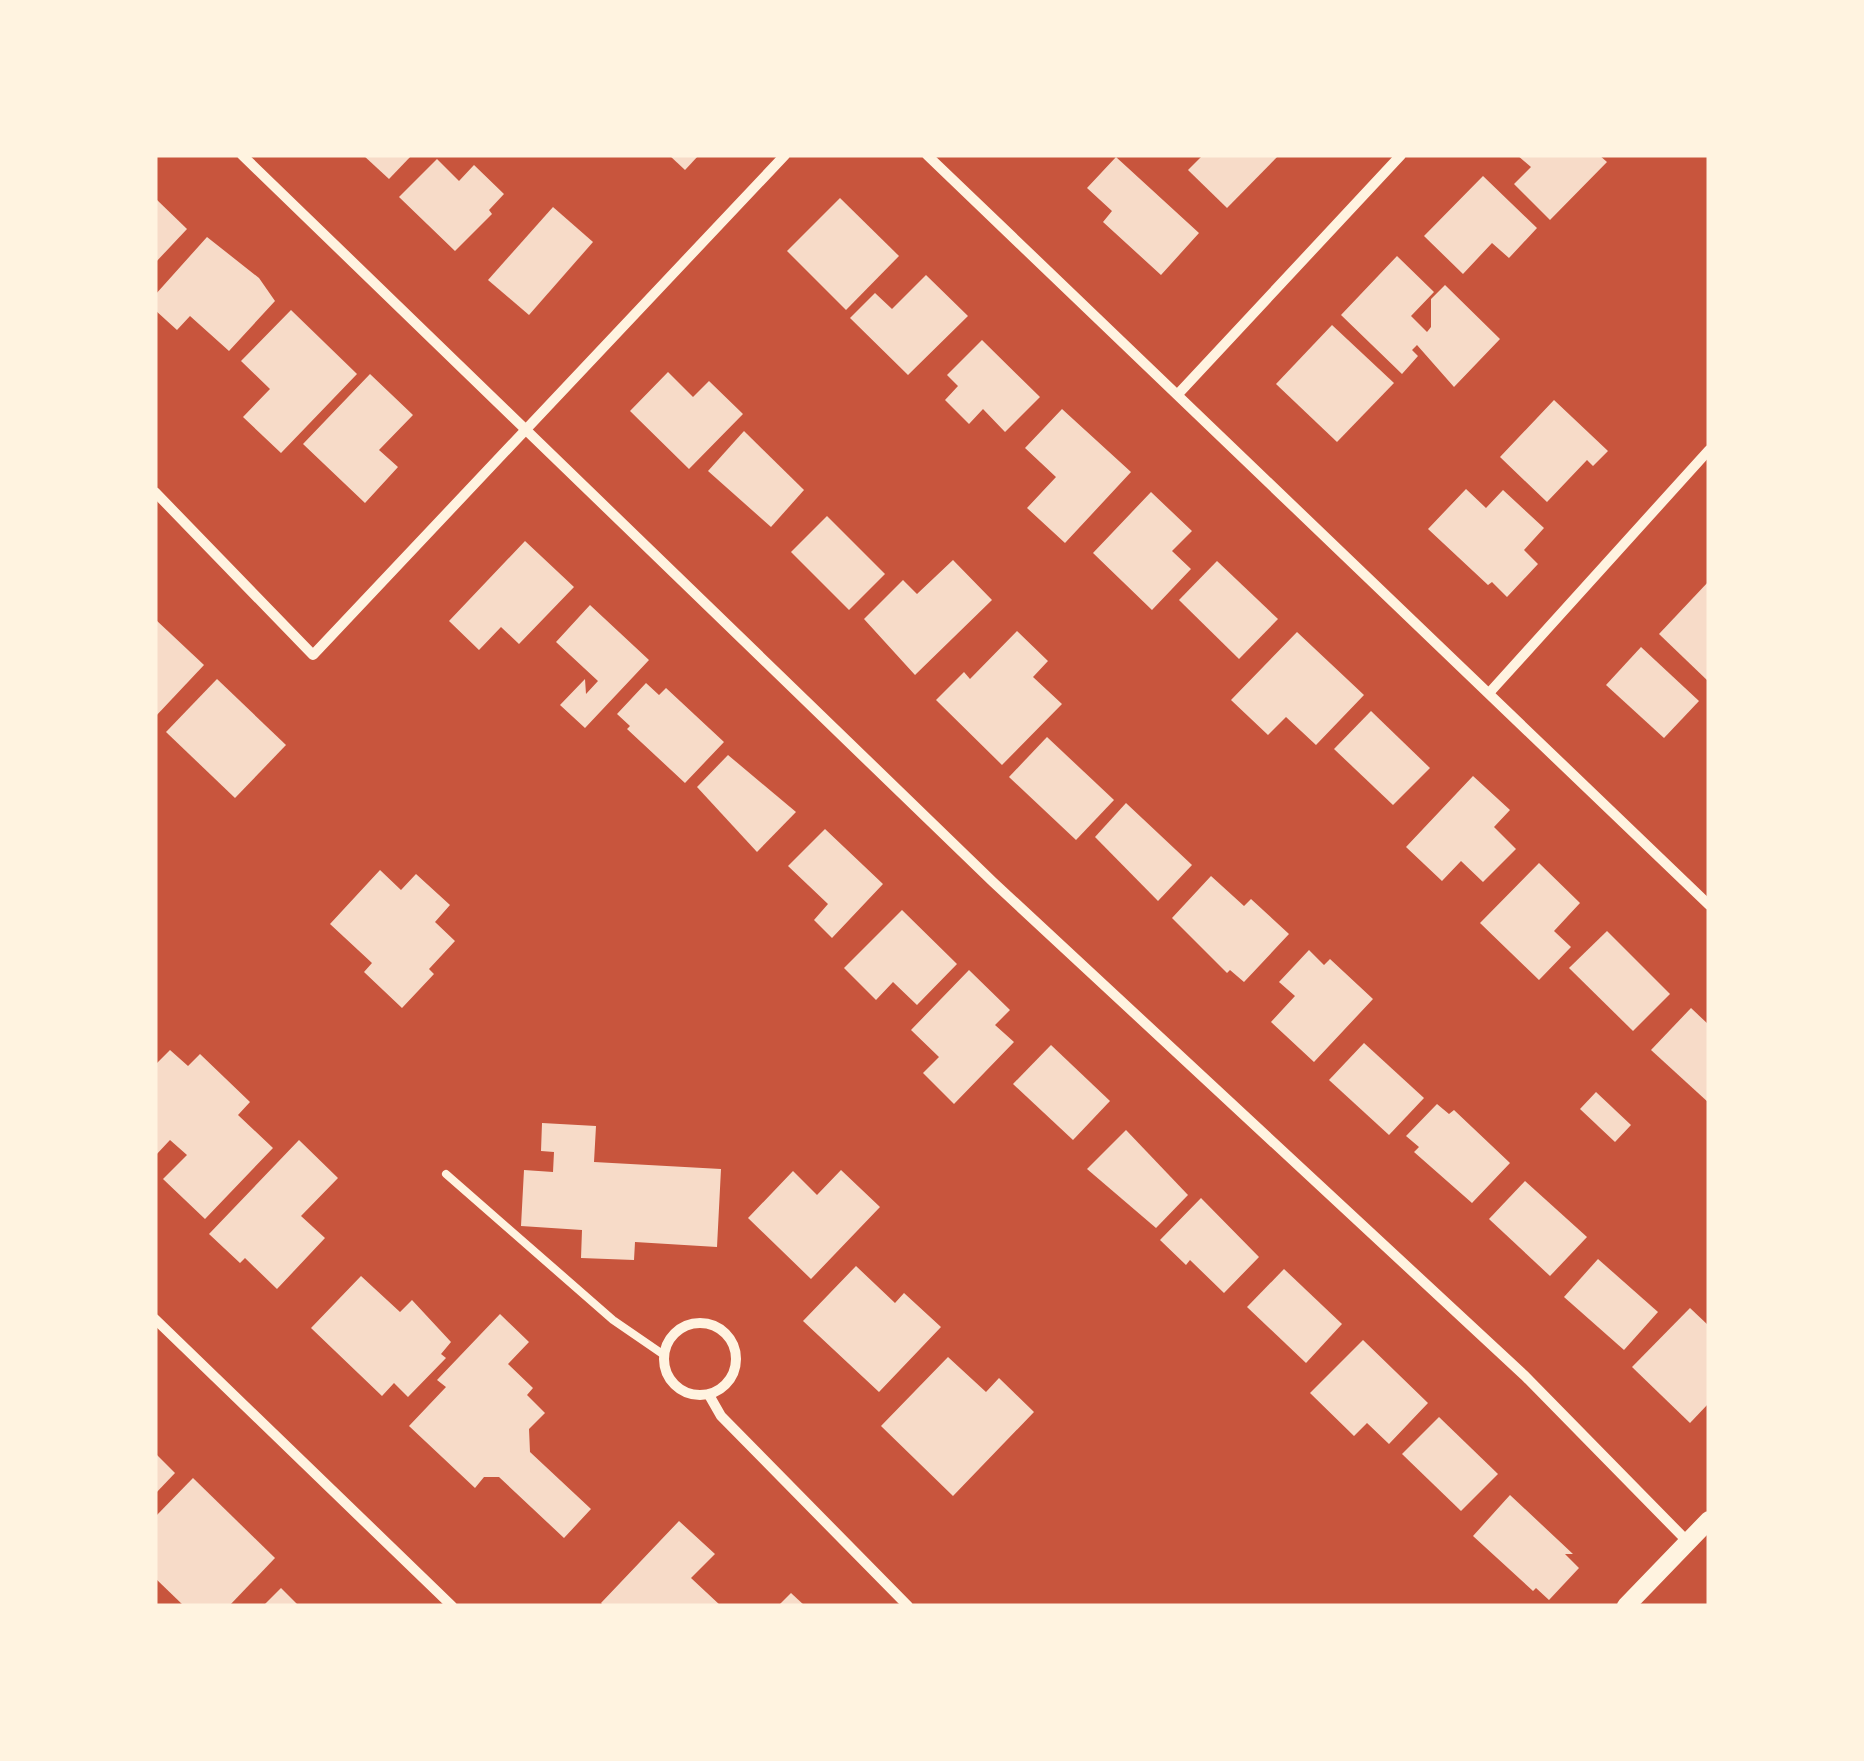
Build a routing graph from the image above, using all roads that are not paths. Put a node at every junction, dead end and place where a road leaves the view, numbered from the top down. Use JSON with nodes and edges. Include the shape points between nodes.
{"nodes":[{"id":1,"x":242,"y":155,"type":"edge"},
{"id":2,"x":785,"y":155,"type":"edge"},
{"id":3,"x":928,"y":155,"type":"edge"},
{"id":4,"x":1402,"y":155,"type":"edge"},
{"id":5,"x":1180,"y":393,"type":"junction"},
{"id":6,"x":529,"y":431,"type":"junction"},
{"id":7,"x":1709,"y":450,"type":"edge"},
{"id":8,"x":155,"y":492,"type":"edge"},
{"id":9,"x":1490,"y":692,"type":"junction"},
{"id":10,"x":1709,"y":904,"type":"edge"},
{"id":11,"x":446,"y":1174,"type":"dead end"},
{"id":12,"x":155,"y":1320,"type":"edge"},
{"id":13,"x":664,"y":1355,"type":"junction"},
{"id":14,"x":709,"y":1395,"type":"junction"},
{"id":15,"x":1709,"y":1520,"type":"edge"},
{"id":16,"x":1687,"y":1542,"type":"junction"},
{"id":17,"x":452,"y":1606,"type":"edge"},
{"id":18,"x":908,"y":1606,"type":"edge"},
{"id":19,"x":1626,"y":1606,"type":"edge"}],
"edges":[{"from":1,"to":6,"type":"street"},
{"from":2,"to":6,"type":"street"},
{"from":3,"to":5,"type":"street"},
{"from":4,"to":5,"type":"street"},
{"from":5,"to":9,"type":"street"},
{"from":6,"to":8,"type":"street","via":[[313,655]]},
{"from":6,"to":16,"type":"street","via":[[994,882],[1525,1376]]},
{"from":7,"to":9,"type":"street"},
{"from":9,"to":10,"type":"street"},
{"from":11,"to":13,"type":"lane","via":[[612,1320]]},
{"from":12,"to":17,"type":"street"},
{"from":13,"to":14,"type":"street","via":[[664,1368],[682,1391]]},
{"from":13,"to":14,"type":"street","via":[[678,1330],[691,1324],[718,1328],[735,1350],[736,1364],[722,1388]]},
{"from":14,"to":18,"type":"street"},
{"from":15,"to":16,"type":"street"},
{"from":16,"to":19,"type":"street"}]}
